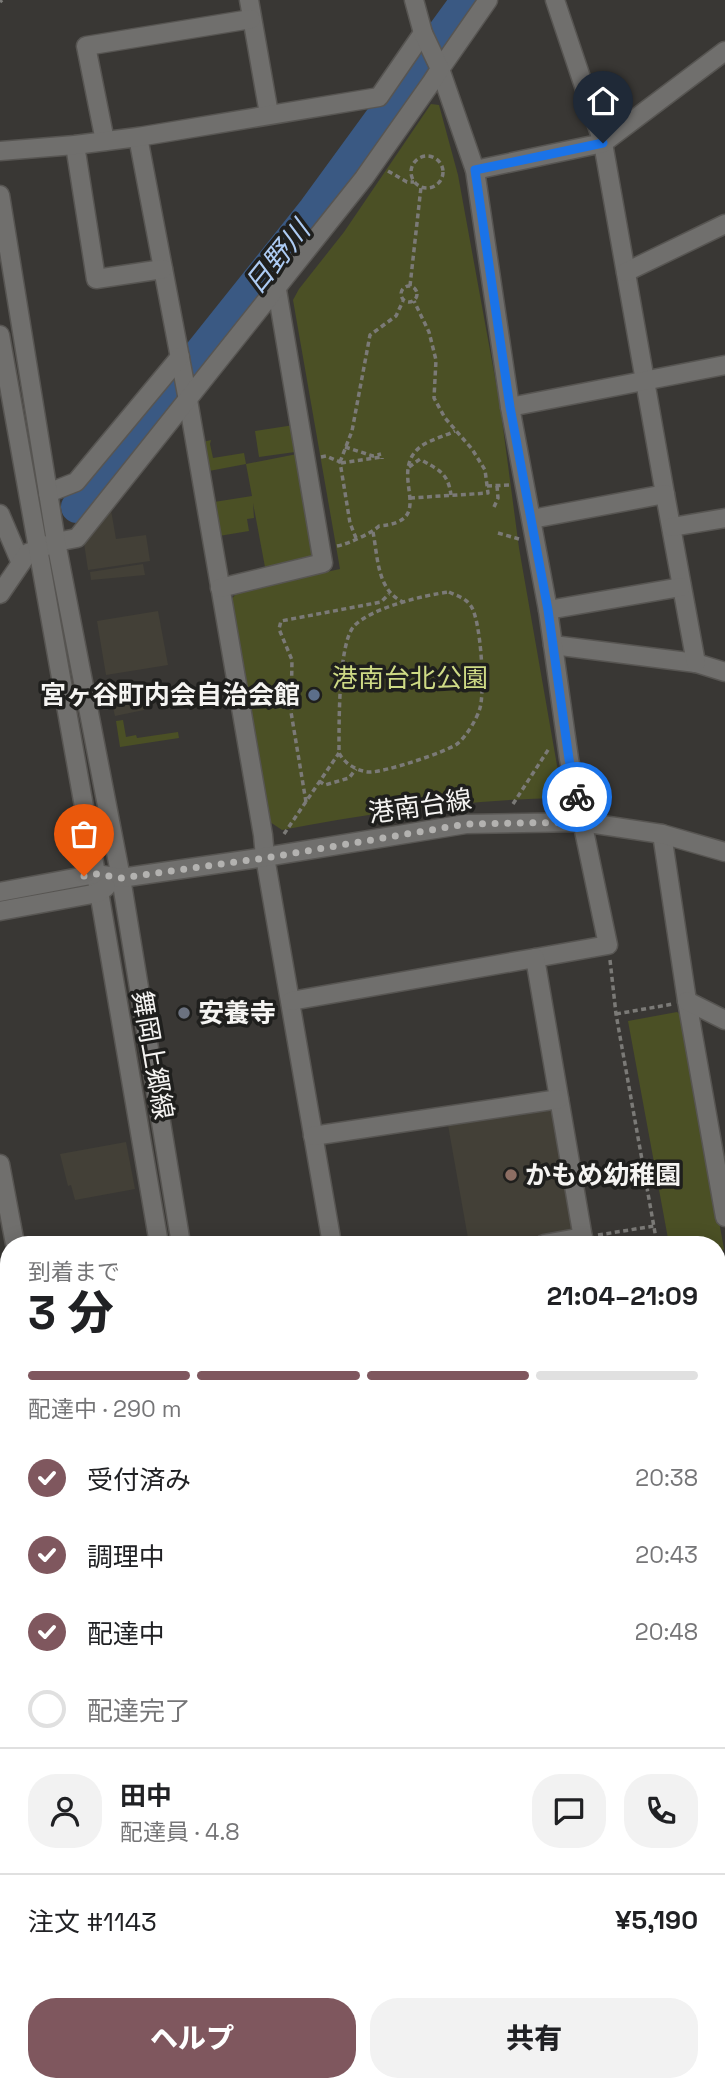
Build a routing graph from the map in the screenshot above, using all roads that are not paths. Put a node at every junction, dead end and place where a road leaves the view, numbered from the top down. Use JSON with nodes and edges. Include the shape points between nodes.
{"nodes":[{"id":1,"x":249,"y":0,"type":"edge"},
{"id":2,"x":414,"y":0,"type":"edge"},
{"id":3,"x":488,"y":0,"type":"edge"},
{"id":4,"x":555,"y":0,"type":"edge"},
{"id":5,"x":251,"y":19,"type":"junction"},
{"id":6,"x":424,"y":34,"type":"junction"},
{"id":7,"x":725,"y":51,"type":"edge"},
{"id":8,"x":440,"y":68,"type":"junction"},
{"id":9,"x":269,"y":114,"type":"junction"},
{"id":10,"x":138,"y":136,"type":"junction"},
{"id":11,"x":105,"y":141,"type":"junction"},
{"id":12,"x":603,"y":143,"type":"junction"},
{"id":13,"x":75,"y":145,"type":"junction"},
{"id":14,"x":0,"y":151,"type":"edge"},
{"id":15,"x":475,"y":170,"type":"junction"},
{"id":16,"x":0,"y":195,"type":"edge"},
{"id":17,"x":725,"y":224,"type":"edge"},
{"id":18,"x":163,"y":269,"type":"junction"},
{"id":19,"x":626,"y":272,"type":"junction"},
{"id":20,"x":277,"y":290,"type":"junction"},
{"id":21,"x":0,"y":335,"type":"edge"},
{"id":22,"x":180,"y":358,"type":"junction"},
{"id":23,"x":725,"y":365,"type":"edge"},
{"id":24,"x":646,"y":381,"type":"junction"},
{"id":25,"x":188,"y":399,"type":"junction"},
{"id":26,"x":510,"y":407,"type":"junction"},
{"id":27,"x":48,"y":493,"type":"junction"},
{"id":28,"x":665,"y":494,"type":"junction"},
{"id":29,"x":0,"y":514,"type":"edge"},
{"id":30,"x":725,"y":518,"type":"edge"},
{"id":31,"x":532,"y":519,"type":"junction"},
{"id":32,"x":672,"y":527,"type":"junction"},
{"id":33,"x":56,"y":542,"type":"junction"},
{"id":34,"x":38,"y":551,"type":"junction"},
{"id":35,"x":20,"y":561,"type":"junction"},
{"id":36,"x":681,"y":587,"type":"junction"},
{"id":37,"x":220,"y":588,"type":"junction"},
{"id":38,"x":0,"y":594,"type":"edge"},
{"id":39,"x":548,"y":610,"type":"junction"},
{"id":40,"x":552,"y":645,"type":"junction"},
{"id":41,"x":696,"y":663,"type":"junction"},
{"id":42,"x":725,"y":672,"type":"edge"},
{"id":43,"x":582,"y":822,"type":"junction"},
{"id":44,"x":662,"y":834,"type":"junction"},
{"id":45,"x":725,"y":852,"type":"edge"},
{"id":46,"x":265,"y":858,"type":"junction"},
{"id":47,"x":96,"y":874,"type":"junction"},
{"id":48,"x":121,"y":878,"type":"junction"},
{"id":49,"x":0,"y":892,"type":"edge"},
{"id":50,"x":98,"y":893,"type":"junction"},
{"id":51,"x":0,"y":911,"type":"edge"},
{"id":52,"x":535,"y":958,"type":"junction"},
{"id":53,"x":291,"y":1001,"type":"junction"},
{"id":54,"x":687,"y":1001,"type":"junction"},
{"id":55,"x":725,"y":1020,"type":"edge"},
{"id":56,"x":559,"y":1100,"type":"junction"},
{"id":57,"x":313,"y":1136,"type":"junction"},
{"id":58,"x":0,"y":1164,"type":"edge"},
{"id":59,"x":2,"y":1192,"type":"edge"},
{"id":60,"x":725,"y":1217,"type":"edge"},
{"id":61,"x":13,"y":1236,"type":"edge"},
{"id":62,"x":158,"y":1236,"type":"edge"},
{"id":63,"x":180,"y":1236,"type":"edge"},
{"id":64,"x":331,"y":1236,"type":"edge"},
{"id":65,"x":582,"y":1236,"type":"edge"}],
"edges":[{"from":1,"to":5,"type":"street"},
{"from":2,"to":6,"type":"street"},
{"from":3,"to":8,"type":"street"},
{"from":4,"to":12,"type":"street"},
{"from":5,"to":9,"type":"street"},
{"from":5,"to":11,"type":"street","via":[[86,46]]},
{"from":6,"to":8,"type":"street"},
{"from":6,"to":9,"type":"street","via":[[379,97]]},
{"from":7,"to":12,"type":"street"},
{"from":8,"to":15,"type":"street"},
{"from":8,"to":20,"type":"street","via":[[364,178]]},
{"from":9,"to":10,"type":"street"},
{"from":10,"to":11,"type":"street"},
{"from":10,"to":18,"type":"street"},
{"from":11,"to":13,"type":"street"},
{"from":12,"to":15,"type":"street"},
{"from":12,"to":19,"type":"street"},
{"from":13,"to":14,"type":"street"},
{"from":13,"to":18,"type":"street","via":[[96,279]]},
{"from":15,"to":26,"type":"street"},
{"from":16,"to":27,"type":"street","name":"舞岡上郷線"},
{"from":17,"to":19,"type":"street"},
{"from":18,"to":22,"type":"street"},
{"from":19,"to":24,"type":"street"},
{"from":20,"to":25,"type":"street"},
{"from":20,"to":37,"type":"street","via":[[323,563]]},
{"from":21,"to":34,"type":"street","name":"舞岡上郷線"},
{"from":22,"to":25,"type":"street"},
{"from":22,"to":27,"type":"street","via":[[76,482]]},
{"from":23,"to":24,"type":"street"},
{"from":24,"to":26,"type":"street"},
{"from":24,"to":28,"type":"street"},
{"from":25,"to":33,"type":"street","via":[[77,538]]},
{"from":25,"to":37,"type":"street"},
{"from":26,"to":31,"type":"street"},
{"from":27,"to":33,"type":"street","name":"舞岡上郷線"},
{"from":28,"to":31,"type":"street"},
{"from":28,"to":32,"type":"street"},
{"from":29,"to":35,"type":"street"},
{"from":30,"to":32,"type":"street"},
{"from":31,"to":39,"type":"street"},
{"from":32,"to":36,"type":"street"},
{"from":33,"to":34,"type":"street"},
{"from":33,"to":48,"type":"street","name":"舞岡上郷線"},
{"from":34,"to":35,"type":"street"},
{"from":34,"to":47,"type":"street","name":"舞岡上郷線"},
{"from":35,"to":38,"type":"street"},
{"from":36,"to":39,"type":"street"},
{"from":36,"to":41,"type":"street"},
{"from":37,"to":46,"type":"street"},
{"from":39,"to":40,"type":"street"},
{"from":40,"to":41,"type":"street"},
{"from":40,"to":43,"type":"street"},
{"from":41,"to":42,"type":"street"},
{"from":43,"to":44,"type":"street","name":"港南台線"},
{"from":43,"to":46,"type":"street","name":"港南台線","via":[[466,824]]},
{"from":43,"to":52,"type":"street","via":[[608,945]]},
{"from":44,"to":45,"type":"street","name":"港南台線"},
{"from":44,"to":54,"type":"street"},
{"from":46,"to":48,"type":"street","name":"港南台線"},
{"from":46,"to":53,"type":"street"},
{"from":47,"to":48,"type":"street"},
{"from":47,"to":49,"type":"street"},
{"from":47,"to":50,"type":"street","name":"舞岡上郷線"},
{"from":48,"to":50,"type":"street"},
{"from":48,"to":63,"type":"street","name":"舞岡上郷線"},
{"from":50,"to":51,"type":"street"},
{"from":50,"to":62,"type":"street","name":"舞岡上郷線"},
{"from":52,"to":53,"type":"street"},
{"from":52,"to":56,"type":"street"},
{"from":53,"to":57,"type":"street"},
{"from":54,"to":55,"type":"street"},
{"from":54,"to":60,"type":"street"},
{"from":56,"to":57,"type":"street"},
{"from":56,"to":65,"type":"street"},
{"from":57,"to":64,"type":"street"},
{"from":58,"to":59,"type":"street"},
{"from":59,"to":61,"type":"street"}]}
